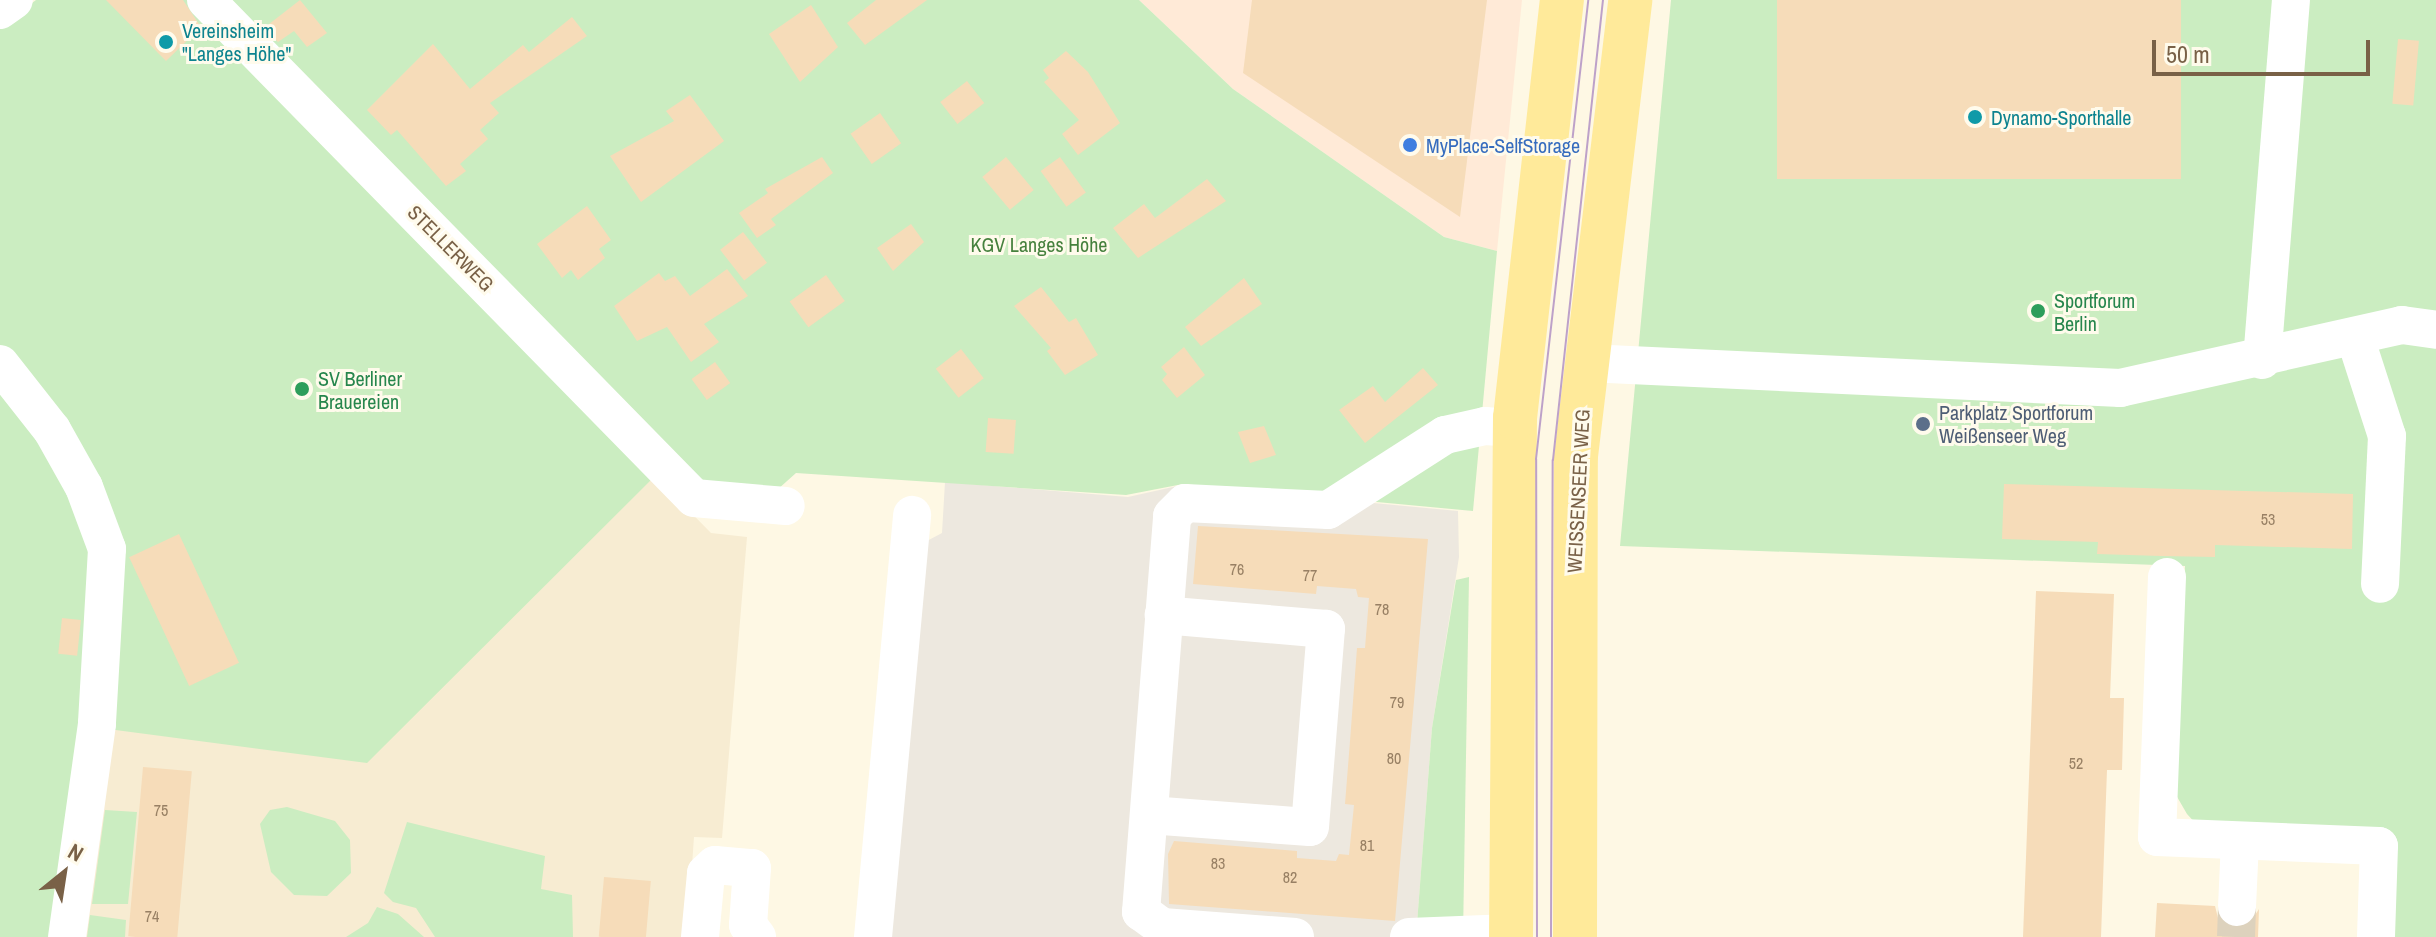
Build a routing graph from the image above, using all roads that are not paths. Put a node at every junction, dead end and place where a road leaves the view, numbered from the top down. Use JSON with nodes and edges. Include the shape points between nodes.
{"nodes":[{"id":1,"x":14,"y":0,"type":"edge"},
{"id":2,"x":206,"y":0,"type":"edge"},
{"id":3,"x":1562,"y":0,"type":"edge"},
{"id":4,"x":1630,"y":0,"type":"edge"},
{"id":5,"x":2291,"y":0,"type":"edge"},
{"id":6,"x":0,"y":10,"type":"edge"},
{"id":7,"x":2436,"y":330,"type":"edge"},
{"id":8,"x":2355,"y":337,"type":"junction"},
{"id":9,"x":1520,"y":359,"type":"junction"},
{"id":10,"x":2262,"y":360,"type":"junction"},
{"id":11,"x":1587,"y":363,"type":"junction"},
{"id":12,"x":0,"y":364,"type":"edge"},
{"id":13,"x":1515,"y":428,"type":"junction"},
{"id":14,"x":786,"y":506,"type":"dead end"},
{"id":15,"x":912,"y":515,"type":"dead end"},
{"id":16,"x":2167,"y":577,"type":"dead end"},
{"id":17,"x":2380,"y":584,"type":"dead end"},
{"id":18,"x":1164,"y":615,"type":"junction"},
{"id":19,"x":1149,"y":815,"type":"junction"},
{"id":20,"x":2240,"y":841,"type":"junction"},
{"id":21,"x":2237,"y":907,"type":"tunnel mouth"},
{"id":22,"x":1511,"y":935,"type":"edge"},
{"id":23,"x":67,"y":937,"type":"edge"},
{"id":24,"x":700,"y":937,"type":"edge"},
{"id":25,"x":757,"y":937,"type":"edge"},
{"id":26,"x":873,"y":937,"type":"edge"},
{"id":27,"x":1295,"y":937,"type":"edge"},
{"id":28,"x":1409,"y":937,"type":"edge"},
{"id":29,"x":1575,"y":937,"type":"edge"},
{"id":30,"x":2376,"y":937,"type":"edge"}],
"edges":[{"from":1,"to":6,"type":"street"},
{"from":2,"to":14,"type":"street","name":"STELLERWEG","via":[[694,498]]},
{"from":3,"to":9,"type":"main road"},
{"from":4,"to":11,"type":"main road","name":"WEISSENSEER WEG"},
{"from":5,"to":10,"type":"street"},
{"from":7,"to":8,"type":"street","via":[[2402,325]]},
{"from":8,"to":10,"type":"street"},
{"from":8,"to":17,"type":"street","via":[[2387,436]]},
{"from":9,"to":11,"type":"main road"},
{"from":9,"to":13,"type":"main road"},
{"from":10,"to":11,"type":"street","via":[[2120,388]]},
{"from":11,"to":29,"type":"main road","name":"WEISSENSEER WEG","via":[[1576,456]]},
{"from":12,"to":23,"type":"street","via":[[58,442],[107,549],[97,724]]},
{"from":13,"to":18,"type":"street","via":[[1485,426],[1445,435],[1328,510],[1185,503],[1172,516]]},
{"from":13,"to":22,"type":"main road"},
{"from":15,"to":26,"type":"street"},
{"from":16,"to":20,"type":"street","via":[[2157,837]]},
{"from":18,"to":19,"type":"street"},
{"from":18,"to":19,"type":"street","via":[[1326,629],[1325,645],[1310,827]]},
{"from":19,"to":27,"type":"street","via":[[1141,912],[1162,927]]},
{"from":20,"to":21,"type":"street"},
{"from":20,"to":30,"type":"street","via":[[2379,846]]},
{"from":22,"to":28,"type":"street"},
{"from":24,"to":25,"type":"street","via":[[706,873],[715,865],[752,868],[748,925]]}]}
